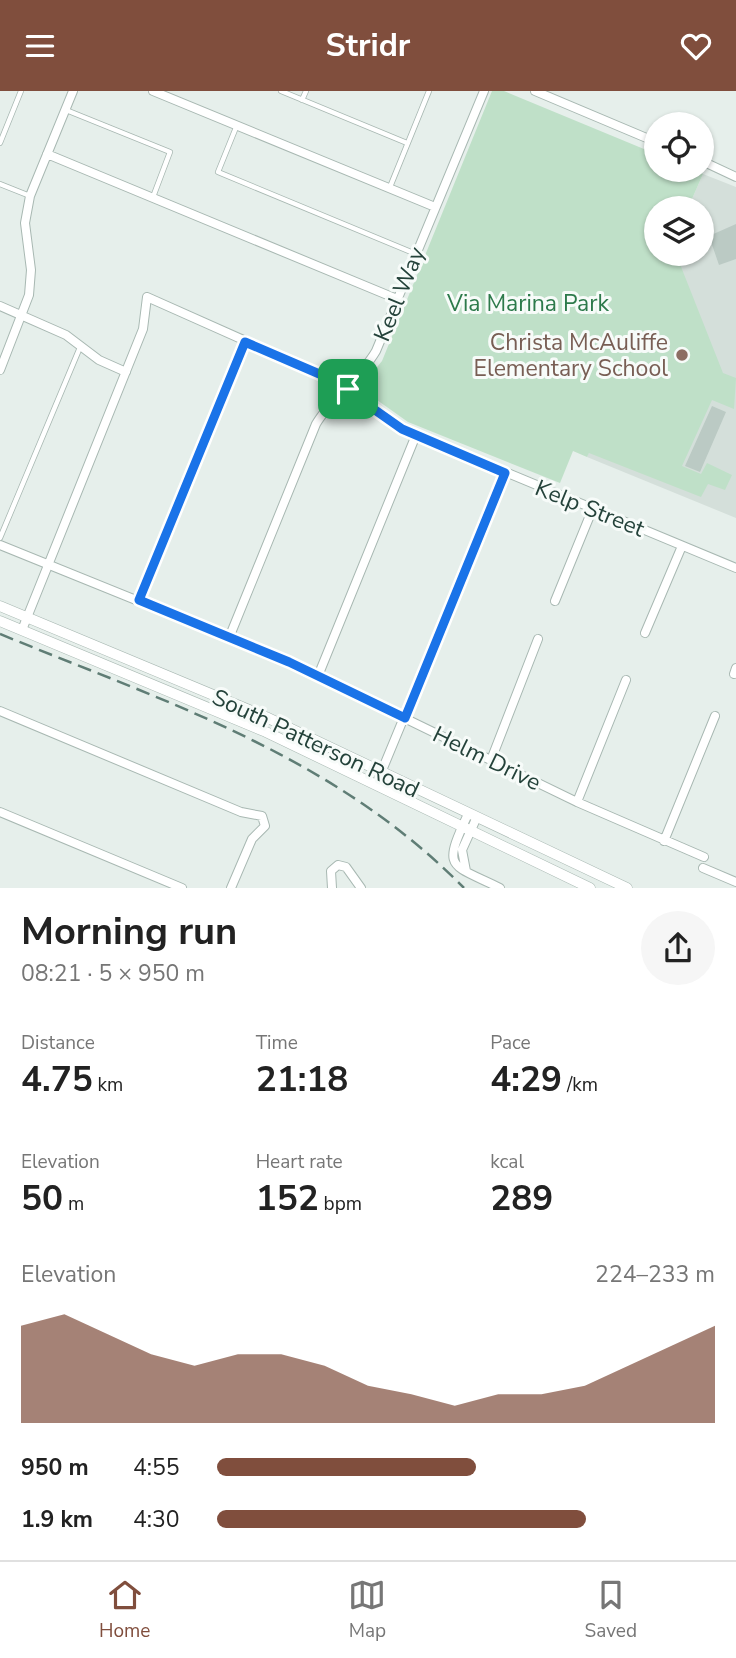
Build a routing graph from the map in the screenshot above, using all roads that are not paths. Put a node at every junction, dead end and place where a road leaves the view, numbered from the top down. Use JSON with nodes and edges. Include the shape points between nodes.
{"nodes":[{"id":1,"x":22,"y":91,"type":"edge"},
{"id":2,"x":74,"y":91,"type":"edge"},
{"id":3,"x":153,"y":91,"type":"edge"},
{"id":4,"x":281,"y":91,"type":"edge"},
{"id":5,"x":306,"y":91,"type":"edge"},
{"id":6,"x":429,"y":91,"type":"edge"},
{"id":7,"x":484,"y":91,"type":"edge"},
{"id":8,"x":535,"y":91,"type":"edge"},
{"id":9,"x":302,"y":100,"type":"junction"},
{"id":10,"x":66,"y":110,"type":"junction"},
{"id":11,"x":237,"y":125,"type":"junction"},
{"id":12,"x":644,"y":137,"type":"edge"},
{"id":13,"x":0,"y":143,"type":"edge"},
{"id":14,"x":407,"y":143,"type":"junction"},
{"id":15,"x":47,"y":154,"type":"junction"},
{"id":16,"x":714,"y":167,"type":"edge"},
{"id":17,"x":736,"y":177,"type":"edge"},
{"id":18,"x":0,"y":184,"type":"edge"},
{"id":19,"x":389,"y":188,"type":"junction"},
{"id":20,"x":30,"y":196,"type":"junction"},
{"id":21,"x":152,"y":198,"type":"junction"},
{"id":22,"x":435,"y":207,"type":"junction"},
{"id":23,"x":416,"y":254,"type":"junction"},
{"id":24,"x":397,"y":299,"type":"junction"},
{"id":25,"x":0,"y":306,"type":"edge"},
{"id":26,"x":22,"y":316,"type":"junction"},
{"id":27,"x":245,"y":342,"type":"junction"},
{"id":28,"x":81,"y":345,"type":"junction"},
{"id":29,"x":0,"y":370,"type":"edge"},
{"id":30,"x":126,"y":372,"type":"junction"},
{"id":31,"x":348,"y":389,"type":"junction"},
{"id":32,"x":416,"y":435,"type":"junction"},
{"id":33,"x":505,"y":473,"type":"junction"},
{"id":34,"x":593,"y":509,"type":"junction"},
{"id":35,"x":0,"y":538,"type":"edge"},
{"id":36,"x":0,"y":545,"type":"edge"},
{"id":37,"x":682,"y":546,"type":"junction"},
{"id":38,"x":49,"y":562,"type":"junction"},
{"id":39,"x":736,"y":568,"type":"edge"},
{"id":40,"x":139,"y":600,"type":"junction"},
{"id":41,"x":555,"y":601,"type":"dead end"},
{"id":42,"x":0,"y":606,"type":"edge"},
{"id":43,"x":27,"y":617,"type":"junction"},
{"id":44,"x":0,"y":621,"type":"edge"},
{"id":45,"x":22,"y":630,"type":"junction"},
{"id":46,"x":645,"y":633,"type":"dead end"},
{"id":47,"x":229,"y":638,"type":"junction"},
{"id":48,"x":538,"y":639,"type":"dead end"},
{"id":49,"x":318,"y":676,"type":"junction"},
{"id":50,"x":626,"y":680,"type":"dead end"},
{"id":51,"x":0,"y":711,"type":"edge"},
{"id":52,"x":715,"y":716,"type":"dead end"},
{"id":53,"x":405,"y":718,"type":"junction"},
{"id":54,"x":491,"y":760,"type":"junction"},
{"id":55,"x":382,"y":772,"type":"junction"},
{"id":56,"x":376,"y":785,"type":"junction"},
{"id":57,"x":577,"y":802,"type":"junction"},
{"id":58,"x":0,"y":812,"type":"edge"},
{"id":59,"x":472,"y":816,"type":"junction"},
{"id":60,"x":466,"y":829,"type":"junction"},
{"id":61,"x":664,"y":841,"type":"junction"},
{"id":62,"x":704,"y":857,"type":"dead end"},
{"id":63,"x":703,"y":868,"type":"dead end"},
{"id":64,"x":736,"y":882,"type":"edge"},
{"id":65,"x":181,"y":888,"type":"edge"},
{"id":66,"x":231,"y":888,"type":"edge"},
{"id":67,"x":332,"y":888,"type":"edge"},
{"id":68,"x":361,"y":888,"type":"edge"},
{"id":69,"x":500,"y":888,"type":"edge"},
{"id":70,"x":590,"y":888,"type":"edge"},
{"id":71,"x":627,"y":888,"type":"edge"}],
"edges":[{"from":1,"to":13,"type":"lane"},
{"from":2,"to":10,"type":"street"},
{"from":3,"to":11,"type":"street"},
{"from":4,"to":9,"type":"lane"},
{"from":5,"to":9,"type":"lane"},
{"from":6,"to":14,"type":"lane"},
{"from":7,"to":22,"type":"street","name":"Keel Way"},
{"from":8,"to":12,"type":"street"},
{"from":9,"to":14,"type":"lane"},
{"from":10,"to":15,"type":"street"},
{"from":10,"to":21,"type":"lane","via":[[170,152]]},
{"from":11,"to":19,"type":"street"},
{"from":11,"to":23,"type":"lane","via":[[218,172]]},
{"from":14,"to":19,"type":"lane"},
{"from":15,"to":20,"type":"street"},
{"from":15,"to":21,"type":"street"},
{"from":16,"to":17,"type":"street"},
{"from":18,"to":20,"type":"lane"},
{"from":19,"to":22,"type":"street"},
{"from":20,"to":26,"type":"street","via":[[25,223],[31,283]]},
{"from":21,"to":24,"type":"street"},
{"from":22,"to":23,"type":"street","name":"Keel Way"},
{"from":23,"to":24,"type":"street","name":"Keel Way"},
{"from":24,"to":31,"type":"street","name":"Keel Way","via":[[376,351]]},
{"from":25,"to":26,"type":"street"},
{"from":26,"to":28,"type":"street"},
{"from":26,"to":29,"type":"street"},
{"from":27,"to":30,"type":"street","name":"Kelp Street","via":[[147,297],[146,321]]},
{"from":27,"to":31,"type":"street","name":"Kelp Street"},
{"from":27,"to":40,"type":"street"},
{"from":28,"to":30,"type":"street"},
{"from":28,"to":35,"type":"lane"},
{"from":30,"to":38,"type":"street"},
{"from":31,"to":32,"type":"street","name":"Kelp Street","via":[[384,419]]},
{"from":31,"to":47,"type":"street","name":"Keel Way","via":[[333,399],[316,424]]},
{"from":32,"to":33,"type":"street","name":"Kelp Street"},
{"from":32,"to":49,"type":"street"},
{"from":33,"to":34,"type":"street","name":"Kelp Street"},
{"from":33,"to":53,"type":"street"},
{"from":34,"to":37,"type":"street","name":"Kelp Street"},
{"from":34,"to":41,"type":"street"},
{"from":36,"to":38,"type":"street","name":"Helm Drive"},
{"from":37,"to":39,"type":"street","name":"Kelp Street"},
{"from":37,"to":46,"type":"street"},
{"from":38,"to":40,"type":"street","name":"Helm Drive"},
{"from":38,"to":43,"type":"street"},
{"from":40,"to":47,"type":"street","name":"Helm Drive"},
{"from":42,"to":43,"type":"street","name":"South Patterson Road"},
{"from":43,"to":45,"type":"street"},
{"from":43,"to":55,"type":"street","name":"South Patterson Road","via":[[266,717]]},
{"from":44,"to":45,"type":"street","name":"South Patterson Road"},
{"from":45,"to":56,"type":"street","name":"South Patterson Road","via":[[266,731]]},
{"from":47,"to":49,"type":"street","name":"Helm Drive"},
{"from":48,"to":54,"type":"street"},
{"from":49,"to":53,"type":"street","name":"Helm Drive"},
{"from":50,"to":57,"type":"street"},
{"from":51,"to":66,"type":"street","via":[[265,818]]},
{"from":52,"to":61,"type":"street"},
{"from":53,"to":54,"type":"street","name":"Helm Drive"},
{"from":53,"to":55,"type":"street"},
{"from":54,"to":57,"type":"street","name":"Helm Drive"},
{"from":55,"to":56,"type":"street"},
{"from":55,"to":59,"type":"street","name":"South Patterson Road"},
{"from":56,"to":60,"type":"street","name":"South Patterson Road"},
{"from":57,"to":61,"type":"street","name":"Helm Drive"},
{"from":58,"to":65,"type":"street"},
{"from":59,"to":60,"type":"street"},
{"from":59,"to":71,"type":"street","name":"South Patterson Road"},
{"from":60,"to":69,"type":"street","via":[[451,857],[459,869]]},
{"from":60,"to":70,"type":"street","name":"South Patterson Road"},
{"from":61,"to":62,"type":"street","name":"Helm Drive"},
{"from":63,"to":64,"type":"street"},
{"from":67,"to":68,"type":"street","via":[[331,871],[338,865],[346,867]]}]}
